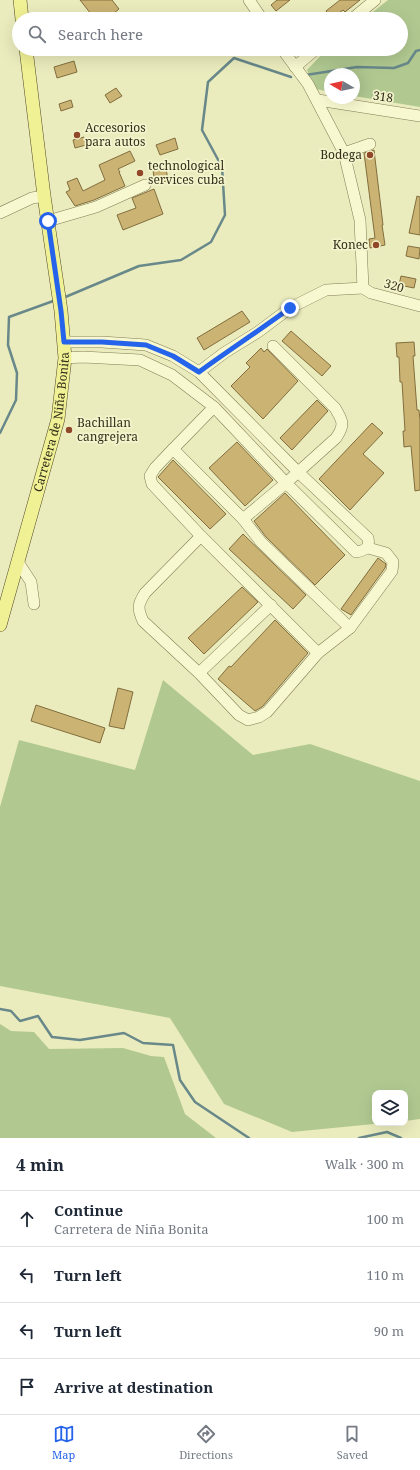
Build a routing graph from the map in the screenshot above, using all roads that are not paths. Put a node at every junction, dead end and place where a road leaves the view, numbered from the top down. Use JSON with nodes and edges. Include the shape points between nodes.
{"nodes":[{"id":1,"x":20,"y":0,"type":"edge"},
{"id":2,"x":250,"y":0,"type":"edge"},
{"id":3,"x":375,"y":0,"type":"edge"},
{"id":4,"x":21,"y":12,"type":"edge"},
{"id":5,"x":258,"y":12,"type":"edge"},
{"id":6,"x":360,"y":12,"type":"edge"},
{"id":7,"x":27,"y":56,"type":"edge"},
{"id":8,"x":287,"y":56,"type":"edge"},
{"id":9,"x":308,"y":56,"type":"edge"},
{"id":10,"x":295,"y":67,"type":"junction"},
{"id":11,"x":318,"y":100,"type":"junction"},
{"id":12,"x":420,"y":116,"type":"edge"},
{"id":13,"x":370,"y":144,"type":"dead end"},
{"id":14,"x":344,"y":153,"type":"junction"},
{"id":15,"x":145,"y":185,"type":"dead end"},
{"id":16,"x":44,"y":196,"type":"junction"},
{"id":17,"x":0,"y":213,"type":"edge"},
{"id":18,"x":48,"y":221,"type":"junction"},
{"id":19,"x":362,"y":288,"type":"junction"},
{"id":20,"x":420,"y":306,"type":"edge"},
{"id":21,"x":64,"y":342,"type":"junction"},
{"id":22,"x":273,"y":346,"type":"dead end"},
{"id":23,"x":64,"y":358,"type":"junction"},
{"id":24,"x":199,"y":372,"type":"junction"},
{"id":25,"x":214,"y":407,"type":"junction"},
{"id":26,"x":173,"y":449,"type":"junction"},
{"id":27,"x":297,"y":472,"type":"junction"},
{"id":28,"x":286,"y":483,"type":"junction"},
{"id":29,"x":243,"y":518,"type":"junction"},
{"id":30,"x":201,"y":536,"type":"junction"},
{"id":31,"x":368,"y":548,"type":"junction"},
{"id":32,"x":18,"y":562,"type":"junction"},
{"id":33,"x":34,"y":604,"type":"dead end"},
{"id":34,"x":271,"y":605,"type":"junction"},
{"id":35,"x":0,"y":625,"type":"edge"},
{"id":36,"x":350,"y":628,"type":"junction"},
{"id":37,"x":318,"y":652,"type":"junction"},
{"id":38,"x":199,"y":673,"type":"junction"}],
"edges":[{"from":1,"to":4,"type":"main road"},
{"from":2,"to":5,"type":"street"},
{"from":3,"to":6,"type":"street"},
{"from":7,"to":16,"type":"main road","name":"Carretera de Niña Bonita"},
{"from":8,"to":10,"type":"street"},
{"from":9,"to":10,"type":"street"},
{"from":10,"to":11,"type":"street"},
{"from":11,"to":12,"type":"street","name":"318"},
{"from":11,"to":14,"type":"street"},
{"from":13,"to":14,"type":"street"},
{"from":14,"to":19,"type":"street","via":[[360,220]]},
{"from":15,"to":18,"type":"street","via":[[96,207]]},
{"from":16,"to":17,"type":"street","via":[[32,198]]},
{"from":16,"to":18,"type":"main road","name":"Carretera de Niña Bonita"},
{"from":18,"to":21,"type":"main road","name":"Carretera de Niña Bonita"},
{"from":19,"to":20,"type":"street","name":"320","via":[[371,293]]},
{"from":19,"to":24,"type":"street","via":[[326,290],[290,308]]},
{"from":21,"to":23,"type":"main road","name":"Carretera de Niña Bonita"},
{"from":21,"to":24,"type":"street","via":[[146,345],[173,356]]},
{"from":22,"to":27,"type":"street","via":[[335,408],[341,418],[342,429],[336,438]]},
{"from":23,"to":25,"type":"street","via":[[140,360],[172,375]]},
{"from":23,"to":32,"type":"main road","name":"Carretera de Niña Bonita","via":[[58,419]]},
{"from":24,"to":27,"type":"street"},
{"from":25,"to":26,"type":"street"},
{"from":25,"to":28,"type":"street"},
{"from":26,"to":29,"type":"street"},
{"from":26,"to":30,"type":"street","via":[[150,476],[152,484]]},
{"from":27,"to":28,"type":"street"},
{"from":27,"to":31,"type":"street","via":[[368,538]]},
{"from":28,"to":29,"type":"street"},
{"from":28,"to":31,"type":"street","via":[[356,552]]},
{"from":29,"to":36,"type":"street","via":[[261,542]]},
{"from":30,"to":34,"type":"street"},
{"from":30,"to":38,"type":"street","via":[[145,593],[139,603],[143,621]]},
{"from":31,"to":36,"type":"street","via":[[386,553],[393,562],[392,571]]},
{"from":32,"to":33,"type":"street","via":[[31,582]]},
{"from":32,"to":35,"type":"main road","name":"Carretera de Niña Bonita"},
{"from":34,"to":37,"type":"street"},
{"from":34,"to":38,"type":"street"},
{"from":36,"to":37,"type":"street"},
{"from":37,"to":38,"type":"street","via":[[267,712],[259,718],[248,720],[239,715]]}]}
